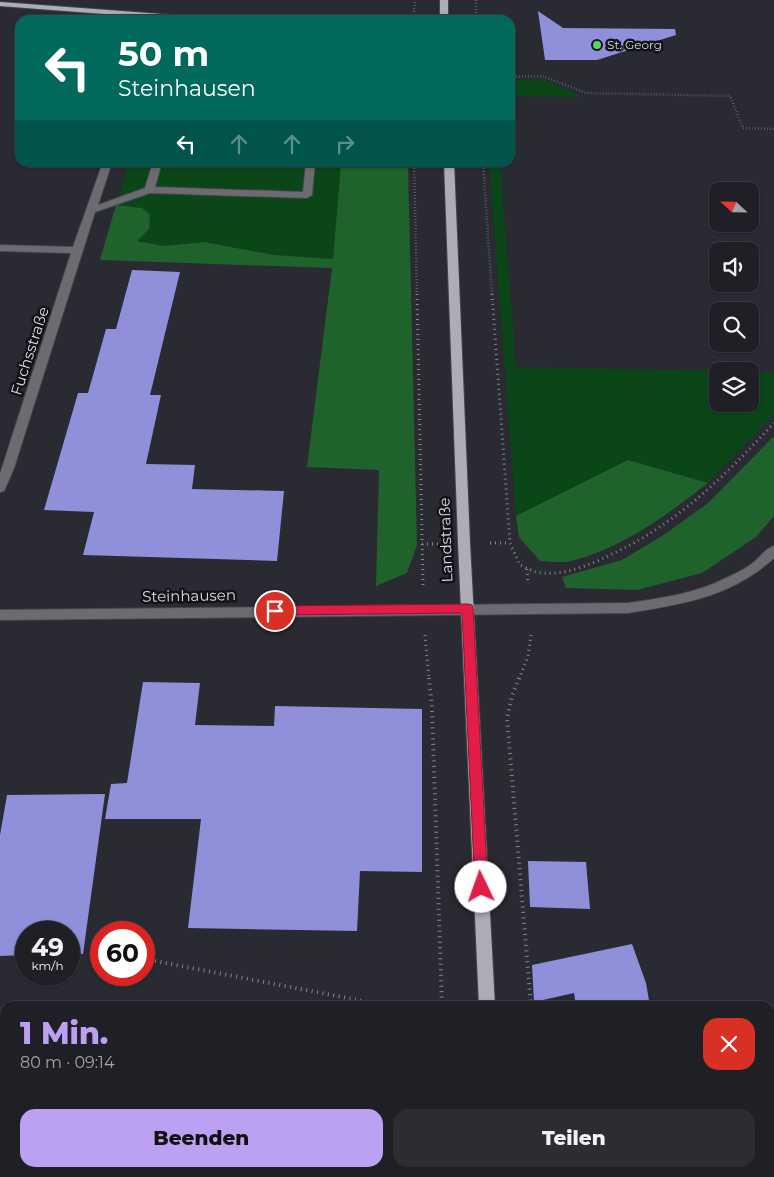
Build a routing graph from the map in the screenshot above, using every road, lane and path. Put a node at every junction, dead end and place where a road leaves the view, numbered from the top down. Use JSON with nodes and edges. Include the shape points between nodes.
{"nodes":[{"id":1,"x":415,"y":0,"type":"edge"},
{"id":2,"x":444,"y":0,"type":"edge"},
{"id":3,"x":476,"y":0,"type":"edge"},
{"id":4,"x":0,"y":4,"type":"edge"},
{"id":5,"x":148,"y":15,"type":"edge"},
{"id":6,"x":412,"y":15,"type":"edge"},
{"id":7,"x":444,"y":15,"type":"edge"},
{"id":8,"x":476,"y":15,"type":"edge"},
{"id":9,"x":515,"y":76,"type":"edge"},
{"id":10,"x":774,"y":129,"type":"edge"},
{"id":11,"x":106,"y":167,"type":"edge"},
{"id":12,"x":156,"y":167,"type":"edge"},
{"id":13,"x":310,"y":167,"type":"edge"},
{"id":14,"x":414,"y":167,"type":"edge"},
{"id":15,"x":449,"y":167,"type":"edge"},
{"id":16,"x":483,"y":167,"type":"edge"},
{"id":17,"x":149,"y":190,"type":"junction"},
{"id":18,"x":92,"y":210,"type":"junction"},
{"id":19,"x":0,"y":248,"type":"edge"},
{"id":20,"x":77,"y":250,"type":"junction"},
{"id":21,"x":774,"y":423,"type":"edge"},
{"id":22,"x":0,"y":488,"type":"edge"},
{"id":23,"x":774,"y":551,"type":"edge"},
{"id":24,"x":424,"y":608,"type":"junction"},
{"id":25,"x":468,"y":608,"type":"junction"},
{"id":26,"x":530,"y":608,"type":"junction"},
{"id":27,"x":0,"y":615,"type":"edge"},
{"id":28,"x":155,"y":961,"type":"dead end"},
{"id":29,"x":362,"y":1001,"type":"edge"},
{"id":30,"x":442,"y":1001,"type":"edge"},
{"id":31,"x":487,"y":1001,"type":"edge"},
{"id":32,"x":531,"y":1001,"type":"edge"}],
"edges":[{"from":1,"to":6,"type":"path"},
{"from":2,"to":7,"type":"main road"},
{"from":3,"to":8,"type":"path"},
{"from":4,"to":5,"type":"main road"},
{"from":9,"to":10,"type":"path","via":[[542,76],[586,93],[730,96],[743,128]]},
{"from":11,"to":18,"type":"street","name":"Fuchsstraße"},
{"from":12,"to":17,"type":"street"},
{"from":13,"to":17,"type":"street","via":[[307,195]]},
{"from":14,"to":24,"type":"path"},
{"from":15,"to":25,"type":"main road","name":"Landstraße"},
{"from":16,"to":21,"type":"path","via":[[510,543],[520,565],[540,573],[564,572],[616,553],[649,536],[707,493]]},
{"from":17,"to":18,"type":"street"},
{"from":18,"to":20,"type":"street","name":"Fuchsstraße"},
{"from":19,"to":20,"type":"street"},
{"from":20,"to":22,"type":"street","name":"Fuchsstraße"},
{"from":23,"to":26,"type":"street","name":"Steinhausen","via":[[756,567],[730,582],[685,599],[628,608]]},
{"from":24,"to":25,"type":"street","name":"Steinhausen"},
{"from":24,"to":27,"type":"street","name":"Steinhausen"},
{"from":24,"to":30,"type":"path","via":[[432,708]]},
{"from":25,"to":26,"type":"street","name":"Steinhausen"},
{"from":25,"to":31,"type":"main road","name":"Landstraße"},
{"from":26,"to":32,"type":"path","via":[[530,648],[510,697],[507,718]]},
{"from":28,"to":29,"type":"path"}]}
